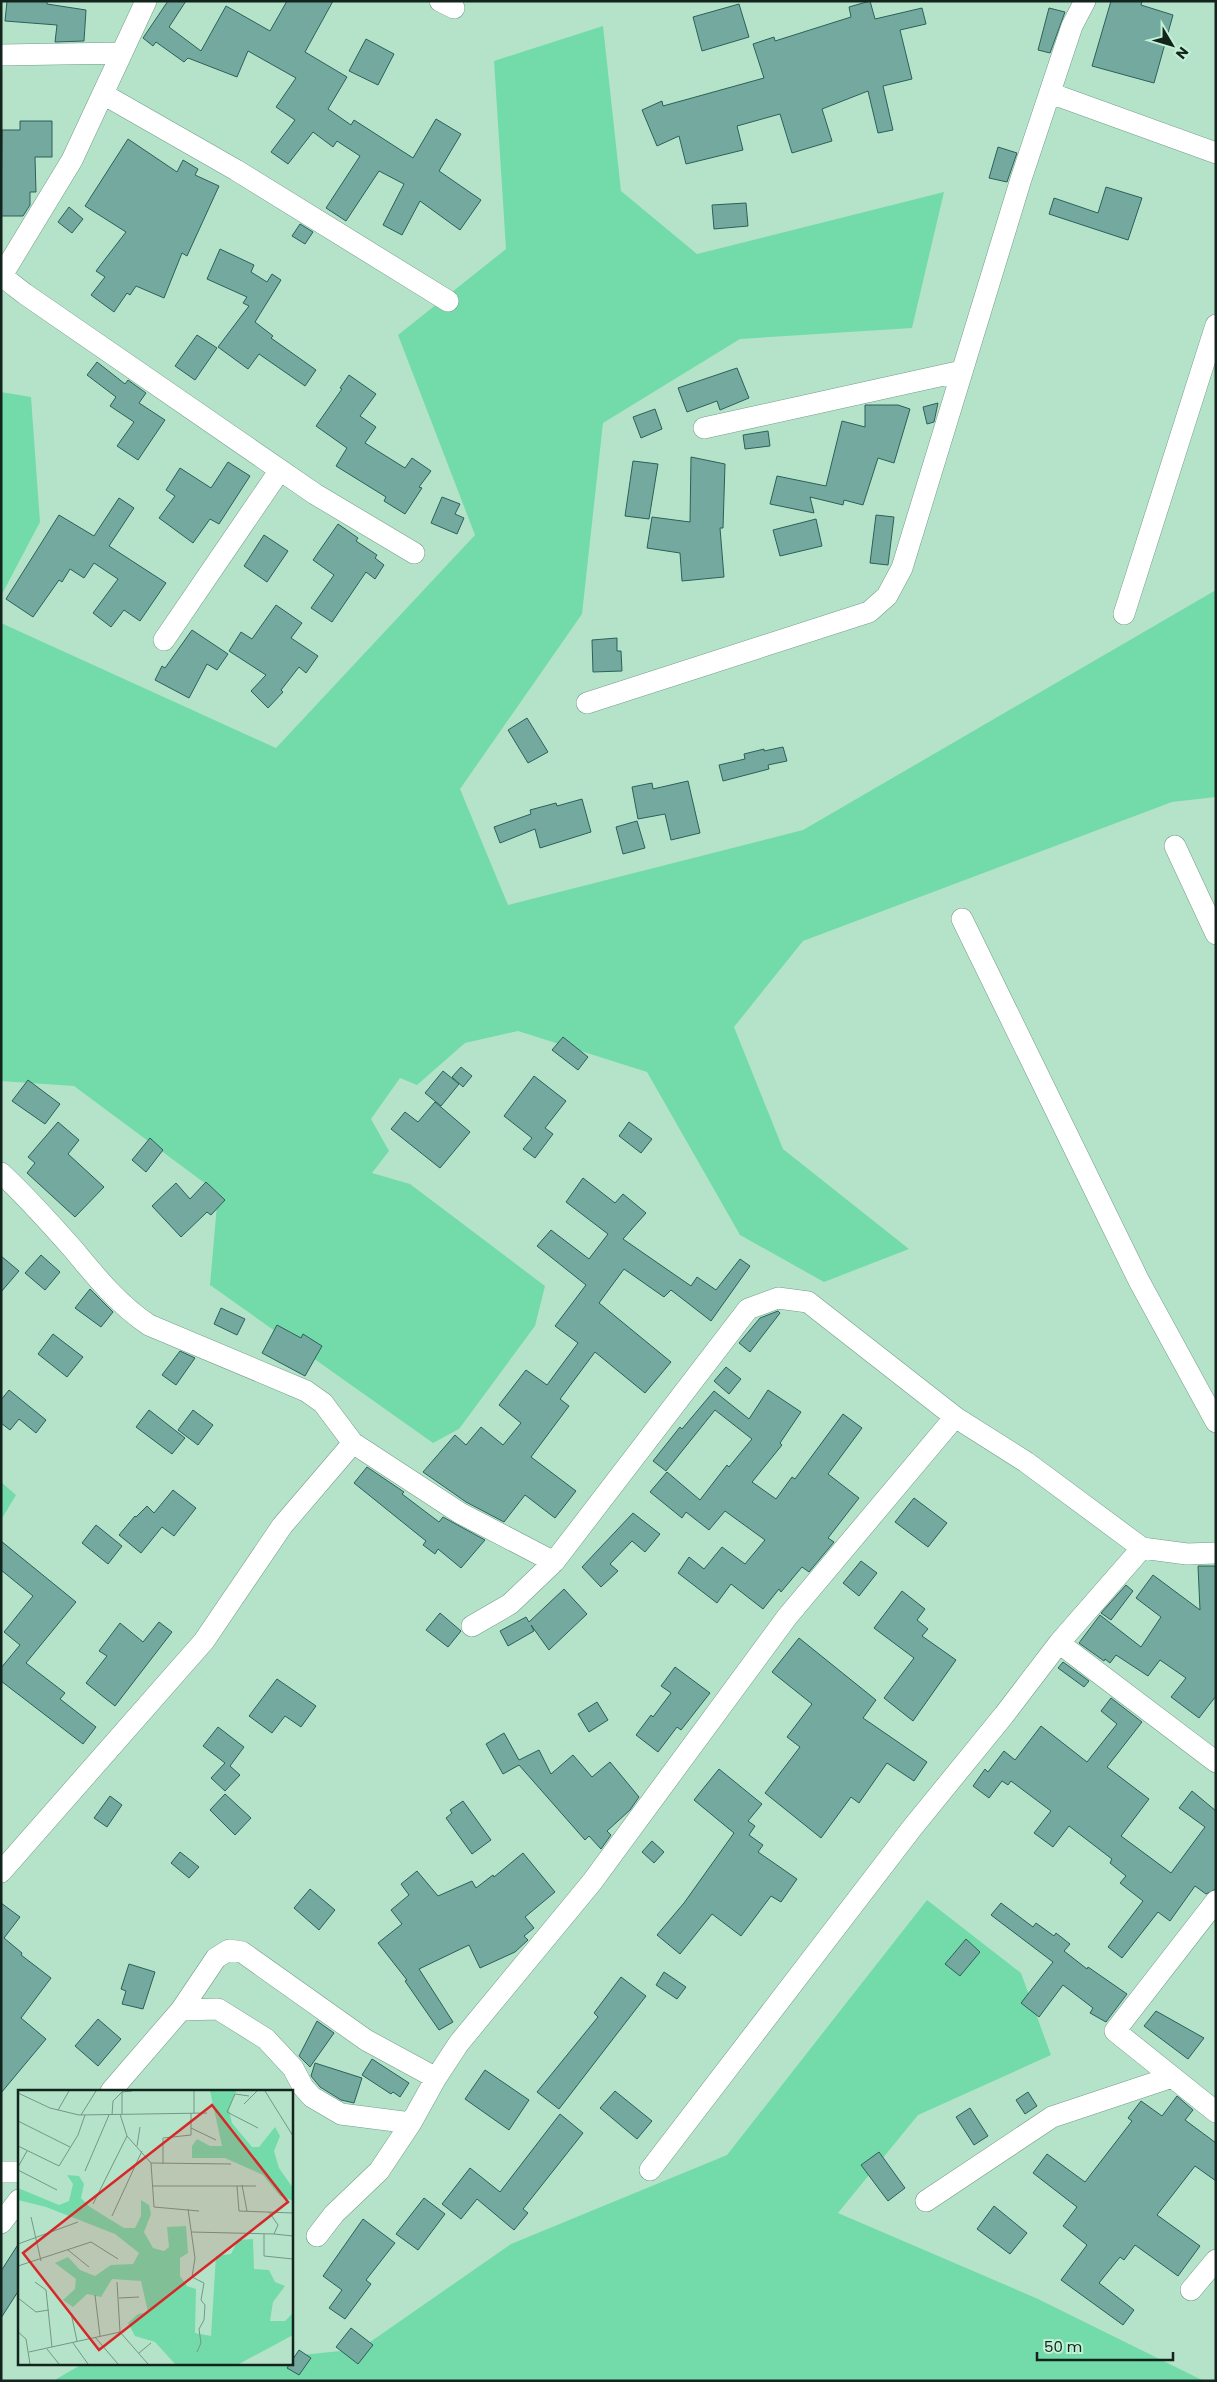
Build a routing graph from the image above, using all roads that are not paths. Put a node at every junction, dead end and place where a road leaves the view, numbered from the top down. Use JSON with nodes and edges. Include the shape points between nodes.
{"nodes":[{"id":1,"x":146,"y":1,"type":"edge"},
{"id":2,"x":1085,"y":1,"type":"edge"},
{"id":3,"x":122,"y":53,"type":"junction"},
{"id":4,"x":1,"y":56,"type":"edge"},
{"id":5,"x":1050,"y":93,"type":"junction"},
{"id":6,"x":103,"y":94,"type":"junction"},
{"id":7,"x":1216,"y":153,"type":"edge"},
{"id":8,"x":2,"y":277,"type":"edge"},
{"id":9,"x":448,"y":301,"type":"dead end"},
{"id":10,"x":1216,"y":326,"type":"edge"},
{"id":11,"x":962,"y":370,"type":"junction"},
{"id":12,"x":704,"y":428,"type":"dead end"},
{"id":13,"x":280,"y":470,"type":"junction"},
{"id":14,"x":414,"y":553,"type":"dead end"},
{"id":15,"x":1124,"y":614,"type":"dead end"},
{"id":16,"x":164,"y":640,"type":"dead end"},
{"id":17,"x":587,"y":703,"type":"dead end"},
{"id":18,"x":1175,"y":846,"type":"dead end"},
{"id":19,"x":962,"y":919,"type":"dead end"},
{"id":20,"x":1216,"y":934,"type":"edge"},
{"id":21,"x":1,"y":1173,"type":"edge"},
{"id":22,"x":954,"y":1417,"type":"junction"},
{"id":23,"x":1216,"y":1422,"type":"edge"},
{"id":24,"x":353,"y":1443,"type":"junction"},
{"id":25,"x":1142,"y":1548,"type":"junction"},
{"id":26,"x":1216,"y":1553,"type":"edge"},
{"id":27,"x":554,"y":1562,"type":"junction"},
{"id":28,"x":472,"y":1626,"type":"dead end"},
{"id":29,"x":1059,"y":1643,"type":"junction"},
{"id":30,"x":1216,"y":1762,"type":"edge"},
{"id":31,"x":1,"y":1872,"type":"edge"},
{"id":32,"x":1216,"y":1901,"type":"edge"},
{"id":33,"x":181,"y":2010,"type":"junction"},
{"id":34,"x":1172,"y":2077,"type":"junction"},
{"id":35,"x":436,"y":2078,"type":"junction"},
{"id":36,"x":112,"y":2090,"type":"edge"},
{"id":37,"x":1216,"y":2112,"type":"edge"},
{"id":38,"x":411,"y":2123,"type":"junction"},
{"id":39,"x":650,"y":2170,"type":"dead end"},
{"id":40,"x":1,"y":2172,"type":"edge"},
{"id":41,"x":18,"y":2172,"type":"edge"},
{"id":42,"x":18,"y":2201,"type":"edge"},
{"id":43,"x":926,"y":2201,"type":"dead end"},
{"id":44,"x":1,"y":2223,"type":"edge"},
{"id":45,"x":317,"y":2236,"type":"dead end"},
{"id":46,"x":1216,"y":2260,"type":"edge"},
{"id":47,"x":1192,"y":2290,"type":"dead end"}],
"edges":[{"from":1,"to":3,"type":"street"},
{"from":2,"to":5,"type":"street","via":[[1072,26]]},
{"from":3,"to":4,"type":"street"},
{"from":3,"to":6,"type":"street"},
{"from":5,"to":7,"type":"street"},
{"from":5,"to":11,"type":"street"},
{"from":6,"to":8,"type":"street","via":[[72,160]]},
{"from":6,"to":9,"type":"street","via":[[236,170]]},
{"from":8,"to":13,"type":"street"},
{"from":10,"to":15,"type":"street"},
{"from":11,"to":12,"type":"street"},
{"from":11,"to":17,"type":"street","via":[[902,568],[887,596],[868,612]]},
{"from":13,"to":14,"type":"street"},
{"from":13,"to":16,"type":"street"},
{"from":18,"to":20,"type":"street"},
{"from":19,"to":23,"type":"street","via":[[1139,1280]]},
{"from":21,"to":24,"type":"street","via":[[133,1314],[149,1325],[306,1391],[323,1403]]},
{"from":22,"to":25,"type":"street","via":[[1026,1462]]},
{"from":22,"to":27,"type":"street","via":[[808,1302],[778,1298],[748,1309]]},
{"from":22,"to":35,"type":"street","via":[[787,1617],[592,1882],[459,2043]]},
{"from":24,"to":27,"type":"street","via":[[460,1513]]},
{"from":24,"to":31,"type":"street","via":[[282,1526],[204,1641]]},
{"from":25,"to":26,"type":"street","via":[[1187,1554]]},
{"from":25,"to":29,"type":"street"},
{"from":27,"to":28,"type":"street","via":[[510,1604]]},
{"from":29,"to":30,"type":"street"},
{"from":29,"to":39,"type":"street","via":[[912,1828]]},
{"from":32,"to":34,"type":"street","via":[[1115,2032]]},
{"from":33,"to":35,"type":"street","via":[[216,1958],[228,1950],[242,1952],[366,2040]]},
{"from":33,"to":36,"type":"street"},
{"from":33,"to":38,"type":"street","via":[[218,2009],[266,2039],[294,2068],[312,2097],[341,2114]]},
{"from":34,"to":37,"type":"street"},
{"from":34,"to":43,"type":"street","via":[[1052,2117]]},
{"from":35,"to":38,"type":"street"},
{"from":38,"to":45,"type":"street","via":[[379,2171],[334,2214]]},
{"from":40,"to":41,"type":"street"},
{"from":42,"to":44,"type":"street"},
{"from":46,"to":47,"type":"street"}]}
